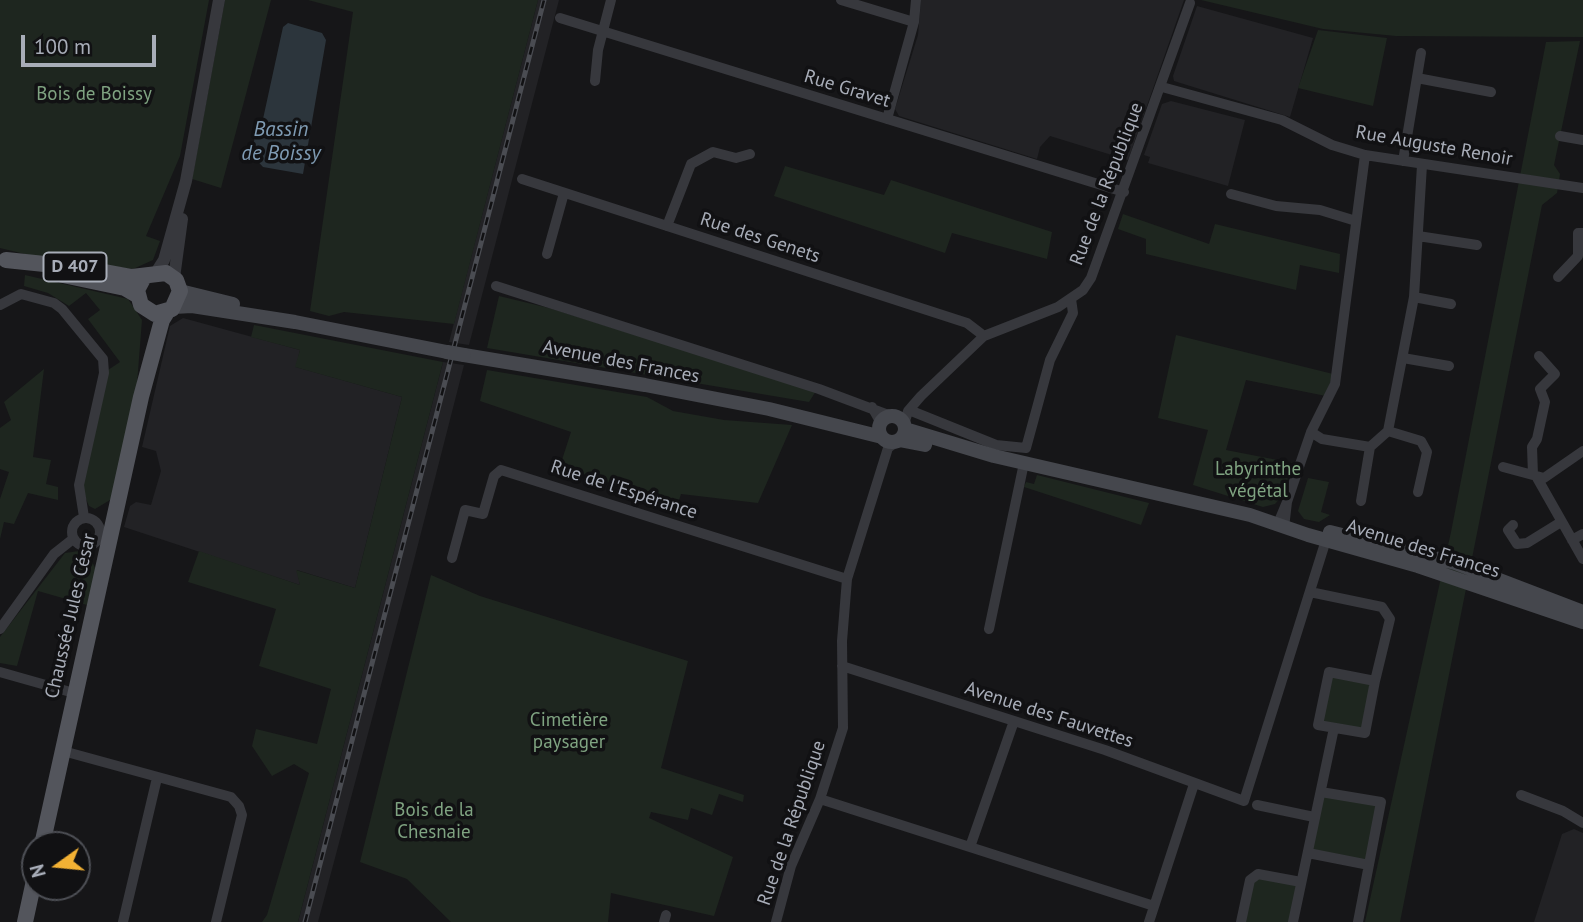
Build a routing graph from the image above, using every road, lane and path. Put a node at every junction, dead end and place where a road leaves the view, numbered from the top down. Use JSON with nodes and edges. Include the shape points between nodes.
{"nodes":[{"id":1,"x":219,"y":0,"type":"edge"},
{"id":2,"x":611,"y":0,"type":"edge"},
{"id":3,"x":841,"y":0,"type":"edge"},
{"id":4,"x":916,"y":0,"type":"edge"},
{"id":5,"x":1190,"y":3,"type":"dead end"},
{"id":6,"x":561,"y":18,"type":"dead end"},
{"id":7,"x":914,"y":22,"type":"junction"},
{"id":8,"x":602,"y":32,"type":"junction"},
{"id":9,"x":1421,"y":53,"type":"dead end"},
{"id":10,"x":1417,"y":78,"type":"junction"},
{"id":11,"x":595,"y":81,"type":"dead end"},
{"id":12,"x":1162,"y":87,"type":"junction"},
{"id":13,"x":1491,"y":92,"type":"dead end"},
{"id":14,"x":887,"y":119,"type":"junction"},
{"id":15,"x":1560,"y":136,"type":"dead end"},
{"id":16,"x":1583,"y":140,"type":"edge"},
{"id":17,"x":750,"y":154,"type":"dead end"},
{"id":18,"x":1365,"y":155,"type":"junction"},
{"id":19,"x":1403,"y":161,"type":"junction"},
{"id":20,"x":1422,"y":165,"type":"junction"},
{"id":21,"x":522,"y":179,"type":"dead end"},
{"id":22,"x":186,"y":180,"type":"junction"},
{"id":23,"x":1583,"y":188,"type":"edge"},
{"id":24,"x":1124,"y":192,"type":"junction"},
{"id":25,"x":1236,"y":192,"type":"dead end"},
{"id":26,"x":564,"y":193,"type":"junction"},
{"id":27,"x":1356,"y":221,"type":"junction"},
{"id":28,"x":667,"y":226,"type":"junction"},
{"id":29,"x":1583,"y":233,"type":"edge"},
{"id":30,"x":1418,"y":236,"type":"junction"},
{"id":31,"x":1477,"y":245,"type":"dead end"},
{"id":32,"x":547,"y":254,"type":"dead end"},
{"id":33,"x":3,"y":260,"type":"edge"},
{"id":34,"x":151,"y":274,"type":"junction"},
{"id":35,"x":1558,"y":277,"type":"dead end"},
{"id":36,"x":177,"y":285,"type":"junction"},
{"id":37,"x":496,"y":285,"type":"dead end"},
{"id":38,"x":137,"y":296,"type":"junction"},
{"id":39,"x":1414,"y":297,"type":"junction"},
{"id":40,"x":1071,"y":299,"type":"junction"},
{"id":41,"x":1451,"y":303,"type":"dead end"},
{"id":42,"x":0,"y":305,"type":"edge"},
{"id":43,"x":171,"y":309,"type":"junction"},
{"id":44,"x":148,"y":311,"type":"junction"},
{"id":45,"x":295,"y":322,"type":"junction"},
{"id":46,"x":984,"y":336,"type":"junction"},
{"id":47,"x":1539,"y":356,"type":"dead end"},
{"id":48,"x":1403,"y":358,"type":"junction"},
{"id":49,"x":1449,"y":366,"type":"dead end"},
{"id":50,"x":141,"y":397,"type":"junction"},
{"id":51,"x":894,"y":428,"type":"junction"},
{"id":52,"x":1388,"y":431,"type":"junction"},
{"id":53,"x":1311,"y":432,"type":"junction"},
{"id":54,"x":1370,"y":447,"type":"junction"},
{"id":55,"x":1583,"y":451,"type":"edge"},
{"id":56,"x":1025,"y":456,"type":"junction"},
{"id":57,"x":1503,"y":467,"type":"dead end"},
{"id":58,"x":1534,"y":475,"type":"junction"},
{"id":59,"x":1418,"y":492,"type":"dead end"},
{"id":60,"x":1361,"y":501,"type":"dead end"},
{"id":61,"x":118,"y":508,"type":"junction"},
{"id":62,"x":85,"y":517,"type":"junction"},
{"id":63,"x":96,"y":522,"type":"junction"},
{"id":64,"x":1561,"y":522,"type":"junction"},
{"id":65,"x":1282,"y":523,"type":"junction"},
{"id":66,"x":1513,"y":525,"type":"dead end"},
{"id":67,"x":1583,"y":534,"type":"edge"},
{"id":68,"x":1324,"y":535,"type":"junction"},
{"id":69,"x":73,"y":539,"type":"junction"},
{"id":70,"x":1572,"y":540,"type":"junction"},
{"id":71,"x":90,"y":546,"type":"junction"},
{"id":72,"x":452,"y":558,"type":"dead end"},
{"id":73,"x":1583,"y":559,"type":"edge"},
{"id":74,"x":104,"y":563,"type":"junction"},
{"id":75,"x":847,"y":579,"type":"junction"},
{"id":76,"x":1310,"y":592,"type":"junction"},
{"id":77,"x":1583,"y":612,"type":"edge"},
{"id":78,"x":1583,"y":622,"type":"edge"},
{"id":79,"x":0,"y":629,"type":"edge"},
{"id":80,"x":989,"y":629,"type":"dead end"},
{"id":81,"x":842,"y":666,"type":"junction"},
{"id":82,"x":0,"y":672,"type":"edge"},
{"id":83,"x":1375,"y":681,"type":"junction"},
{"id":84,"x":74,"y":694,"type":"junction"},
{"id":85,"x":1014,"y":721,"type":"junction"},
{"id":86,"x":1334,"y":728,"type":"junction"},
{"id":87,"x":63,"y":751,"type":"junction"},
{"id":88,"x":157,"y":778,"type":"junction"},
{"id":89,"x":1194,"y":783,"type":"junction"},
{"id":90,"x":1321,"y":792,"type":"junction"},
{"id":91,"x":1521,"y":795,"type":"dead end"},
{"id":92,"x":820,"y":799,"type":"junction"},
{"id":93,"x":1257,"y":805,"type":"dead end"},
{"id":94,"x":1314,"y":817,"type":"junction"},
{"id":95,"x":1583,"y":823,"type":"edge"},
{"id":96,"x":45,"y":831,"type":"edge"},
{"id":97,"x":970,"y":847,"type":"junction"},
{"id":98,"x":1308,"y":853,"type":"junction"},
{"id":99,"x":1369,"y":864,"type":"junction"},
{"id":100,"x":1301,"y":882,"type":"junction"},
{"id":101,"x":30,"y":901,"type":"edge"},
{"id":102,"x":1154,"y":906,"type":"junction"},
{"id":103,"x":25,"y":922,"type":"edge"},
{"id":104,"x":123,"y":922,"type":"edge"},
{"id":105,"x":216,"y":922,"type":"edge"},
{"id":106,"x":776,"y":922,"type":"edge"},
{"id":107,"x":1149,"y":922,"type":"edge"},
{"id":108,"x":1241,"y":922,"type":"edge"},
{"id":109,"x":1293,"y":922,"type":"edge"},
{"id":110,"x":1358,"y":922,"type":"edge"}],
"edges":[{"from":1,"to":22,"type":"street"},
{"from":2,"to":8,"type":"street"},
{"from":3,"to":7,"type":"street"},
{"from":4,"to":7,"type":"street"},
{"from":5,"to":12,"type":"street","name":"Rue de la République"},
{"from":6,"to":8,"type":"street","name":"Rue Gravet"},
{"from":7,"to":14,"type":"street"},
{"from":8,"to":11,"type":"street"},
{"from":8,"to":14,"type":"street","name":"Rue Gravet"},
{"from":9,"to":10,"type":"street"},
{"from":10,"to":13,"type":"street"},
{"from":10,"to":19,"type":"street"},
{"from":12,"to":18,"type":"street","name":"Rue Auguste Renoir","via":[[1282,120],[1332,145]]},
{"from":12,"to":24,"type":"street","name":"Rue de la République"},
{"from":14,"to":24,"type":"street","name":"Rue Gravet"},
{"from":15,"to":16,"type":"street"},
{"from":17,"to":28,"type":"street","via":[[736,158],[707,153],[691,164]]},
{"from":18,"to":19,"type":"street","name":"Rue Auguste Renoir"},
{"from":18,"to":27,"type":"street"},
{"from":19,"to":20,"type":"street","name":"Rue Auguste Renoir"},
{"from":20,"to":23,"type":"street","name":"Rue Auguste Renoir"},
{"from":20,"to":30,"type":"street"},
{"from":21,"to":26,"type":"street","name":"Rue des Genets"},
{"from":22,"to":34,"type":"street","via":[[164,260]]},
{"from":22,"to":36,"type":"street"},
{"from":24,"to":40,"type":"street","name":"Rue de la République","via":[[1098,265],[1083,290]]},
{"from":25,"to":27,"type":"street","via":[[1276,206],[1320,210]]},
{"from":26,"to":28,"type":"street","name":"Rue des Genets"},
{"from":26,"to":32,"type":"street"},
{"from":27,"to":53,"type":"street","via":[[1335,384]]},
{"from":28,"to":46,"type":"street","name":"Rue des Genets","via":[[967,323]]},
{"from":29,"to":35,"type":"street","via":[[1578,233],[1578,256]]},
{"from":30,"to":31,"type":"street"},
{"from":30,"to":39,"type":"street"},
{"from":33,"to":34,"type":"main road","number":"D 407"},
{"from":33,"to":38,"type":"main road","number":"D 407","via":[[125,288]]},
{"from":34,"to":36,"type":"main road"},
{"from":34,"to":38,"type":"main road"},
{"from":36,"to":43,"type":"main road","name":"Chaussée Jules César"},
{"from":36,"to":45,"type":"main road"},
{"from":37,"to":51,"type":"street","via":[[872,407]]},
{"from":38,"to":44,"type":"main road"},
{"from":39,"to":41,"type":"street"},
{"from":39,"to":48,"type":"street"},
{"from":40,"to":46,"type":"street","name":"Rue de la République"},
{"from":40,"to":56,"type":"street","via":[[1073,313],[1050,360]]},
{"from":42,"to":62,"type":"street","via":[[12,296],[25,295],[62,309],[103,359],[104,373],[79,485]]},
{"from":43,"to":44,"type":"main road"},
{"from":43,"to":45,"type":"main road","via":[[191,306]]},
{"from":43,"to":50,"type":"main road","name":"Chaussée Jules César","via":[[162,320]]},
{"from":44,"to":50,"type":"main road","name":"Chaussée Jules César"},
{"from":45,"to":51,"type":"main road","name":"Avenue des Frances","bridge":true,"via":[[769,410]]},
{"from":46,"to":51,"type":"street","name":"Rue de la République","via":[[942,373]]},
{"from":47,"to":58,"type":"street","via":[[1555,373],[1540,389],[1545,402],[1532,447]]},
{"from":48,"to":49,"type":"street"},
{"from":48,"to":52,"type":"street"},
{"from":50,"to":61,"type":"main road","name":"Chaussée Jules César"},
{"from":51,"to":56,"type":"street","name":"Avenue des Frances","via":[[996,445]]},
{"from":51,"to":56,"type":"main road","name":"Avenue des Frances","via":[[969,455]]},
{"from":51,"to":75,"type":"street","name":"Rue de la République"},
{"from":52,"to":54,"type":"street"},
{"from":52,"to":59,"type":"street","via":[[1421,441],[1427,452]]},
{"from":53,"to":54,"type":"street","via":[[1322,439]]},
{"from":53,"to":65,"type":"street"},
{"from":54,"to":60,"type":"street"},
{"from":55,"to":58,"type":"street","via":[[1544,478]]},
{"from":56,"to":65,"type":"main road","name":"Avenue des Frances"},
{"from":56,"to":80,"type":"street"},
{"from":57,"to":58,"type":"street"},
{"from":58,"to":64,"type":"street"},
{"from":61,"to":63,"type":"street"},
{"from":61,"to":74,"type":"main road","name":"Chaussée Jules César"},
{"from":62,"to":63,"type":"street"},
{"from":62,"to":69,"type":"street","via":[[74,523]]},
{"from":63,"to":71,"type":"street","via":[[100,536]]},
{"from":64,"to":66,"type":"street","via":[[1527,543],[1517,544],[1508,530]]},
{"from":64,"to":70,"type":"street"},
{"from":65,"to":68,"type":"main road","name":"Avenue des Frances"},
{"from":67,"to":70,"type":"street"},
{"from":68,"to":76,"type":"street"},
{"from":68,"to":77,"type":"main road","name":"Avenue des Frances","via":[[1377,542],[1475,570]]},
{"from":68,"to":78,"type":"main road","name":"Avenue des Frances"},
{"from":69,"to":71,"type":"street"},
{"from":69,"to":79,"type":"street","via":[[54,554]]},
{"from":70,"to":73,"type":"street"},
{"from":71,"to":74,"type":"street"},
{"from":72,"to":75,"type":"street","name":"Rue de l'Espérance","via":[[465,510],[483,514],[494,476],[501,470]]},
{"from":74,"to":84,"type":"main road","name":"Chaussée Jules César"},
{"from":75,"to":81,"type":"street","name":"Rue de la République"},
{"from":76,"to":83,"type":"street","via":[[1382,607],[1390,620]]},
{"from":76,"to":89,"type":"street","name":"Avenue des Fauvettes","via":[[1244,801]]},
{"from":81,"to":85,"type":"street","name":"Avenue des Fauvettes"},
{"from":81,"to":92,"type":"street","name":"Rue de la République","via":[[843,728]]},
{"from":82,"to":84,"type":"street"},
{"from":83,"to":86,"type":"street","via":[[1365,733]]},
{"from":83,"to":86,"type":"street","via":[[1329,672],[1318,724]]},
{"from":84,"to":87,"type":"main road","name":"Chaussée Jules César"},
{"from":85,"to":89,"type":"street","name":"Avenue des Fauvettes"},
{"from":85,"to":97,"type":"street"},
{"from":86,"to":90,"type":"street"},
{"from":87,"to":88,"type":"street"},
{"from":87,"to":96,"type":"main road","name":"Chaussée Jules César"},
{"from":88,"to":104,"type":"street"},
{"from":88,"to":105,"type":"street","via":[[231,797],[239,806],[242,815]]},
{"from":89,"to":102,"type":"street"},
{"from":90,"to":94,"type":"street"},
{"from":90,"to":99,"type":"street","via":[[1381,802]]},
{"from":91,"to":95,"type":"street"},
{"from":92,"to":97,"type":"street"},
{"from":92,"to":106,"type":"street","name":"Rue de la République","via":[[796,851]]},
{"from":93,"to":94,"type":"street"},
{"from":94,"to":98,"type":"street"},
{"from":97,"to":102,"type":"street"},
{"from":98,"to":99,"type":"street"},
{"from":98,"to":100,"type":"street"},
{"from":99,"to":110,"type":"street"},
{"from":100,"to":108,"type":"street","via":[[1258,874],[1250,880]]},
{"from":100,"to":109,"type":"street"},
{"from":101,"to":103,"type":"main road"},
{"from":102,"to":107,"type":"street"}]}
